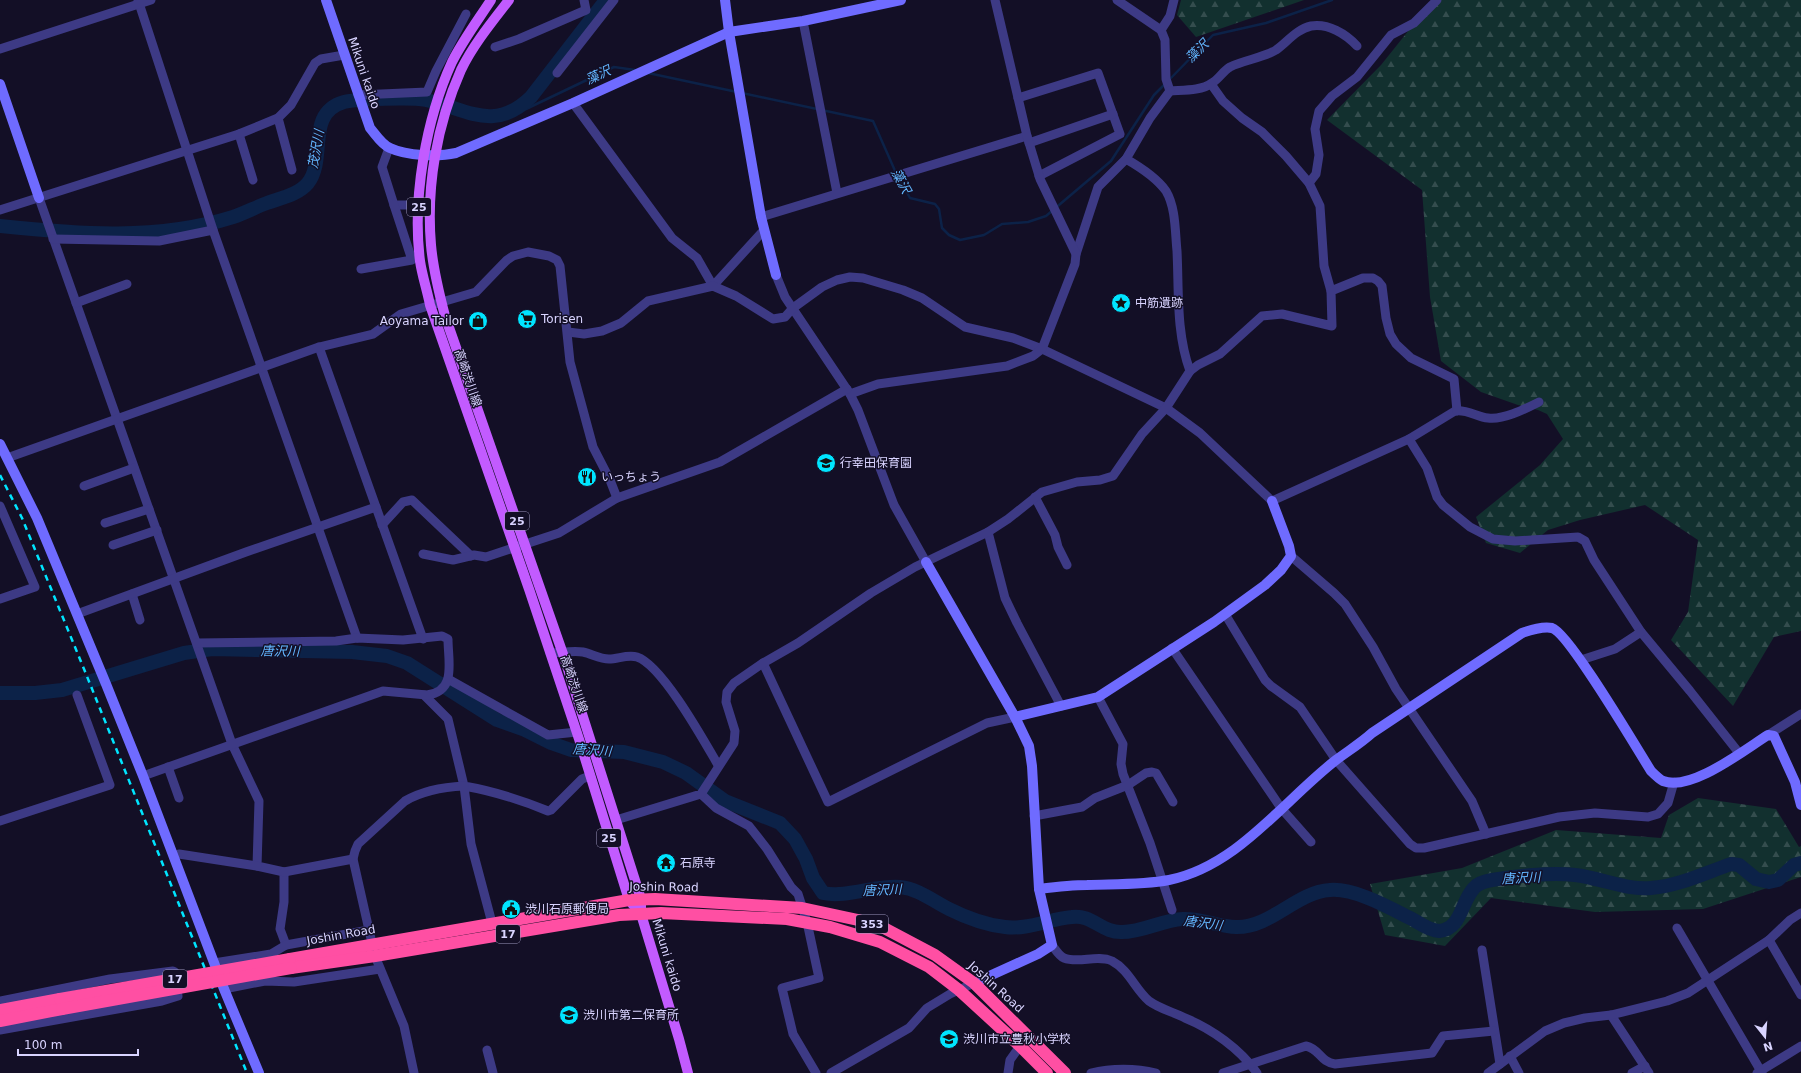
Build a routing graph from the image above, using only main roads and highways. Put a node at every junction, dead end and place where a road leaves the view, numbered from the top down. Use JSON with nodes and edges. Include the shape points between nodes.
{"nodes":[{"id":1,"x":491,"y":0,"type":"edge"},
{"id":2,"x":509,"y":0,"type":"edge"},
{"id":3,"x":635,"y":899,"type":"junction"},
{"id":4,"x":641,"y":914,"type":"junction"},
{"id":5,"x":291,"y":963,"type":"junction"},
{"id":6,"x":61,"y":1004,"type":"junction"},
{"id":7,"x":0,"y":1010,"type":"edge"},
{"id":8,"x":0,"y":1021,"type":"edge"},
{"id":9,"x":688,"y":1073,"type":"edge"},
{"id":10,"x":1047,"y":1073,"type":"edge"},
{"id":11,"x":1065,"y":1073,"type":"edge"}],
"edges":[{"from":1,"to":3,"type":"main road","name":"高崎渋川線","number":"25","via":[[452,62],[435,110],[424,154],[420,205],[420,262],[430,305],[515,548],[590,776]]},
{"from":2,"to":3,"type":"main road","name":"高崎渋川線","number":"25","via":[[470,54],[449,101],[432,185],[431,245],[442,302],[591,740],[616,820]]},
{"from":3,"to":4,"type":"main road","name":"高崎渋川線","number":"25"},
{"from":3,"to":5,"type":"highway","name":"Joshin Road","number":"17","via":[[372,944]]},
{"from":3,"to":11,"type":"highway","name":"Joshin Road","number":"353","via":[[802,908],[884,928],[935,955],[974,983]]},
{"from":4,"to":5,"type":"highway","name":"Joshin Road","number":"17","via":[[619,915],[375,956]]},
{"from":4,"to":9,"type":"main road","name":"Mikuni kaido","number":"25"},
{"from":4,"to":10,"type":"highway","name":"Joshin Road","number":"353","via":[[787,919],[830,926],[880,942],[929,967],[959,990]]},
{"from":5,"to":6,"type":"highway","name":"Joshin Road","number":"17","bridge":true},
{"from":6,"to":7,"type":"highway","name":"Joshin Road","number":"17"},
{"from":6,"to":8,"type":"highway","name":"Joshin Road","number":"17"}]}
